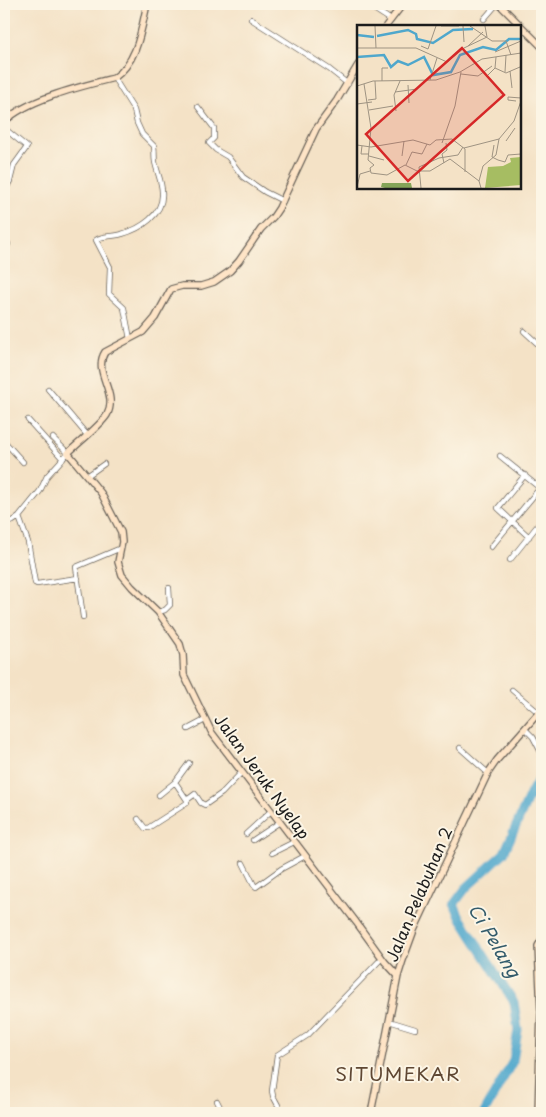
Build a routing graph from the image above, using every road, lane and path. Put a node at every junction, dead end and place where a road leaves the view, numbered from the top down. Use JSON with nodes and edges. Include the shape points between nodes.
{"nodes":[{"id":1,"x":147,"y":4,"type":"edge"},
{"id":2,"x":403,"y":4,"type":"edge"},
{"id":3,"x":498,"y":4,"type":"edge"},
{"id":4,"x":371,"y":7,"type":"dead end"},
{"id":5,"x":251,"y":19,"type":"dead end"},
{"id":6,"x":484,"y":19,"type":"dead end"},
{"id":7,"x":391,"y":20,"type":"junction"},
{"id":8,"x":387,"y":25,"type":"edge"},
{"id":9,"x":519,"y":25,"type":"edge"},
{"id":10,"x":521,"y":26,"type":"edge"},
{"id":11,"x":542,"y":47,"type":"edge"},
{"id":12,"x":357,"y":67,"type":"edge"},
{"id":13,"x":114,"y":78,"type":"junction"},
{"id":14,"x":348,"y":84,"type":"junction"},
{"id":15,"x":198,"y":107,"type":"dead end"},
{"id":16,"x":4,"y":122,"type":"edge"},
{"id":17,"x":4,"y":128,"type":"edge"},
{"id":18,"x":4,"y":192,"type":"edge"},
{"id":19,"x":283,"y":201,"type":"junction"},
{"id":20,"x":4,"y":238,"type":"edge"},
{"id":21,"x":4,"y":251,"type":"edge"},
{"id":22,"x":524,"y":331,"type":"dead end"},
{"id":23,"x":130,"y":339,"type":"junction"},
{"id":24,"x":542,"y":343,"type":"edge"},
{"id":25,"x":48,"y":389,"type":"dead end"},
{"id":26,"x":28,"y":420,"type":"dead end"},
{"id":27,"x":87,"y":435,"type":"junction"},
{"id":28,"x":53,"y":438,"type":"dead end"},
{"id":29,"x":4,"y":441,"type":"edge"},
{"id":30,"x":68,"y":453,"type":"junction"},
{"id":31,"x":500,"y":456,"type":"dead end"},
{"id":32,"x":63,"y":459,"type":"junction"},
{"id":33,"x":24,"y":462,"type":"dead end"},
{"id":34,"x":104,"y":464,"type":"dead end"},
{"id":35,"x":525,"y":475,"type":"junction"},
{"id":36,"x":87,"y":476,"type":"junction"},
{"id":37,"x":541,"y":488,"type":"edge"},
{"id":38,"x":19,"y":517,"type":"junction"},
{"id":39,"x":542,"y":520,"type":"edge"},
{"id":40,"x":512,"y":522,"type":"junction"},
{"id":41,"x":4,"y":524,"type":"edge"},
{"id":42,"x":529,"y":537,"type":"junction"},
{"id":43,"x":491,"y":547,"type":"dead end"},
{"id":44,"x":121,"y":548,"type":"junction"},
{"id":45,"x":510,"y":560,"type":"dead end"},
{"id":46,"x":78,"y":578,"type":"junction"},
{"id":47,"x":169,"y":588,"type":"dead end"},
{"id":48,"x":158,"y":612,"type":"junction"},
{"id":49,"x":83,"y":616,"type":"dead end"},
{"id":50,"x":512,"y":690,"type":"dead end"},
{"id":51,"x":541,"y":711,"type":"edge"},
{"id":52,"x":205,"y":720,"type":"junction"},
{"id":53,"x":188,"y":729,"type":"dead end"},
{"id":54,"x":524,"y":729,"type":"junction"},
{"id":55,"x":460,"y":748,"type":"dead end"},
{"id":56,"x":542,"y":754,"type":"edge"},
{"id":57,"x":189,"y":764,"type":"dead end"},
{"id":58,"x":241,"y":773,"type":"junction"},
{"id":59,"x":488,"y":773,"type":"junction"},
{"id":60,"x":175,"y":782,"type":"junction"},
{"id":61,"x":159,"y":795,"type":"dead end"},
{"id":62,"x":187,"y":800,"type":"junction"},
{"id":63,"x":271,"y":811,"type":"junction"},
{"id":64,"x":138,"y":818,"type":"dead end"},
{"id":65,"x":280,"y":822,"type":"junction"},
{"id":66,"x":246,"y":834,"type":"dead end"},
{"id":67,"x":253,"y":840,"type":"dead end"},
{"id":68,"x":294,"y":842,"type":"junction"},
{"id":69,"x":272,"y":853,"type":"dead end"},
{"id":70,"x":305,"y":856,"type":"junction"},
{"id":71,"x":243,"y":863,"type":"dead end"},
{"id":72,"x":542,"y":938,"type":"edge"},
{"id":73,"x":382,"y":958,"type":"junction"},
{"id":74,"x":398,"y":976,"type":"junction"},
{"id":75,"x":389,"y":1021,"type":"junction"},
{"id":76,"x":415,"y":1028,"type":"dead end"},
{"id":77,"x":217,"y":1101,"type":"dead end"},
{"id":78,"x":223,"y":1113,"type":"edge"},
{"id":79,"x":277,"y":1113,"type":"edge"},
{"id":80,"x":370,"y":1113,"type":"edge"},
{"id":81,"x":538,"y":1113,"type":"edge"}],
"edges":[{"from":1,"to":13,"type":"street","via":[[135,50],[124,69]]},
{"from":2,"to":7,"type":"street"},
{"from":3,"to":6,"type":"street"},
{"from":3,"to":9,"type":"street"},
{"from":4,"to":7,"type":"street"},
{"from":5,"to":14,"type":"street"},
{"from":7,"to":8,"type":"street"},
{"from":10,"to":11,"type":"street"},
{"from":12,"to":14,"type":"street"},
{"from":13,"to":16,"type":"street","via":[[31,105]]},
{"from":13,"to":23,"type":"street","via":[[134,110],[140,131],[154,146],[162,192],[159,205],[145,224],[133,231],[96,240],[110,267],[109,294],[124,308]]},
{"from":14,"to":19,"type":"street","via":[[316,129]]},
{"from":15,"to":19,"type":"street","via":[[214,128],[211,146],[228,157],[243,177]]},
{"from":17,"to":18,"type":"street","via":[[27,148],[14,165]]},
{"from":19,"to":23,"type":"street","via":[[230,272],[206,284],[171,289],[151,323]]},
{"from":20,"to":21,"type":"street","via":[[8,244]]},
{"from":22,"to":24,"type":"street","via":[[538,344]]},
{"from":23,"to":27,"type":"street","via":[[103,355],[102,369],[110,396],[109,407],[105,418]]},
{"from":25,"to":27,"type":"street"},
{"from":26,"to":32,"type":"street"},
{"from":27,"to":30,"type":"street"},
{"from":28,"to":30,"type":"street"},
{"from":29,"to":33,"type":"street"},
{"from":30,"to":32,"type":"street"},
{"from":30,"to":36,"type":"street","name":"Jalan Jeruk Nyelap"},
{"from":31,"to":35,"type":"street"},
{"from":32,"to":38,"type":"street"},
{"from":34,"to":36,"type":"street"},
{"from":35,"to":37,"type":"street"},
{"from":35,"to":40,"type":"street","via":[[498,507]]},
{"from":36,"to":44,"type":"street","name":"Jalan Jeruk Nyelap","via":[[101,493],[117,524],[122,535]]},
{"from":37,"to":40,"type":"street"},
{"from":38,"to":41,"type":"street"},
{"from":38,"to":46,"type":"street","via":[[28,542],[35,583]]},
{"from":39,"to":42,"type":"street"},
{"from":40,"to":42,"type":"street"},
{"from":40,"to":43,"type":"street"},
{"from":42,"to":45,"type":"street"},
{"from":44,"to":46,"type":"street","via":[[78,565],[75,569]]},
{"from":44,"to":48,"type":"street","name":"Jalan Jeruk Nyelap","via":[[118,562],[122,575]]},
{"from":46,"to":49,"type":"street"},
{"from":47,"to":48,"type":"street","via":[[170,605]]},
{"from":48,"to":52,"type":"street","name":"Jalan Jeruk Nyelap","via":[[180,644],[184,675]]},
{"from":50,"to":51,"type":"street"},
{"from":51,"to":54,"type":"street","name":"Jalan Pelabuhan 2"},
{"from":52,"to":53,"type":"street"},
{"from":52,"to":58,"type":"street","name":"Jalan Jeruk Nyelap"},
{"from":54,"to":56,"type":"street","via":[[534,738]]},
{"from":54,"to":59,"type":"street","name":"Jalan Pelabuhan 2"},
{"from":55,"to":59,"type":"street"},
{"from":57,"to":60,"type":"street"},
{"from":58,"to":62,"type":"street","via":[[205,805],[196,794]]},
{"from":58,"to":63,"type":"street","name":"Jalan Jeruk Nyelap"},
{"from":59,"to":74,"type":"street","name":"Jalan Pelabuhan 2","via":[[414,930]]},
{"from":60,"to":61,"type":"street"},
{"from":60,"to":62,"type":"street"},
{"from":62,"to":64,"type":"street","via":[[147,828]]},
{"from":63,"to":65,"type":"street","name":"Jalan Jeruk Nyelap"},
{"from":63,"to":66,"type":"street"},
{"from":65,"to":67,"type":"street"},
{"from":65,"to":68,"type":"street","name":"Jalan Jeruk Nyelap"},
{"from":68,"to":69,"type":"street"},
{"from":68,"to":70,"type":"street","name":"Jalan Jeruk Nyelap"},
{"from":70,"to":71,"type":"street","via":[[256,887]]},
{"from":70,"to":73,"type":"street","name":"Jalan Jeruk Nyelap"},
{"from":72,"to":81,"type":"street","via":[[538,946],[541,1012]]},
{"from":73,"to":74,"type":"street","name":"Jalan Jeruk Nyelap"},
{"from":73,"to":79,"type":"street","via":[[308,1035],[277,1056],[272,1091],[279,1106]]},
{"from":74,"to":75,"type":"street","name":"Jalan Pelabuhan 2"},
{"from":75,"to":76,"type":"street"},
{"from":75,"to":80,"type":"street","name":"Jalan Pelabuhan 2"},
{"from":77,"to":78,"type":"street"}]}
